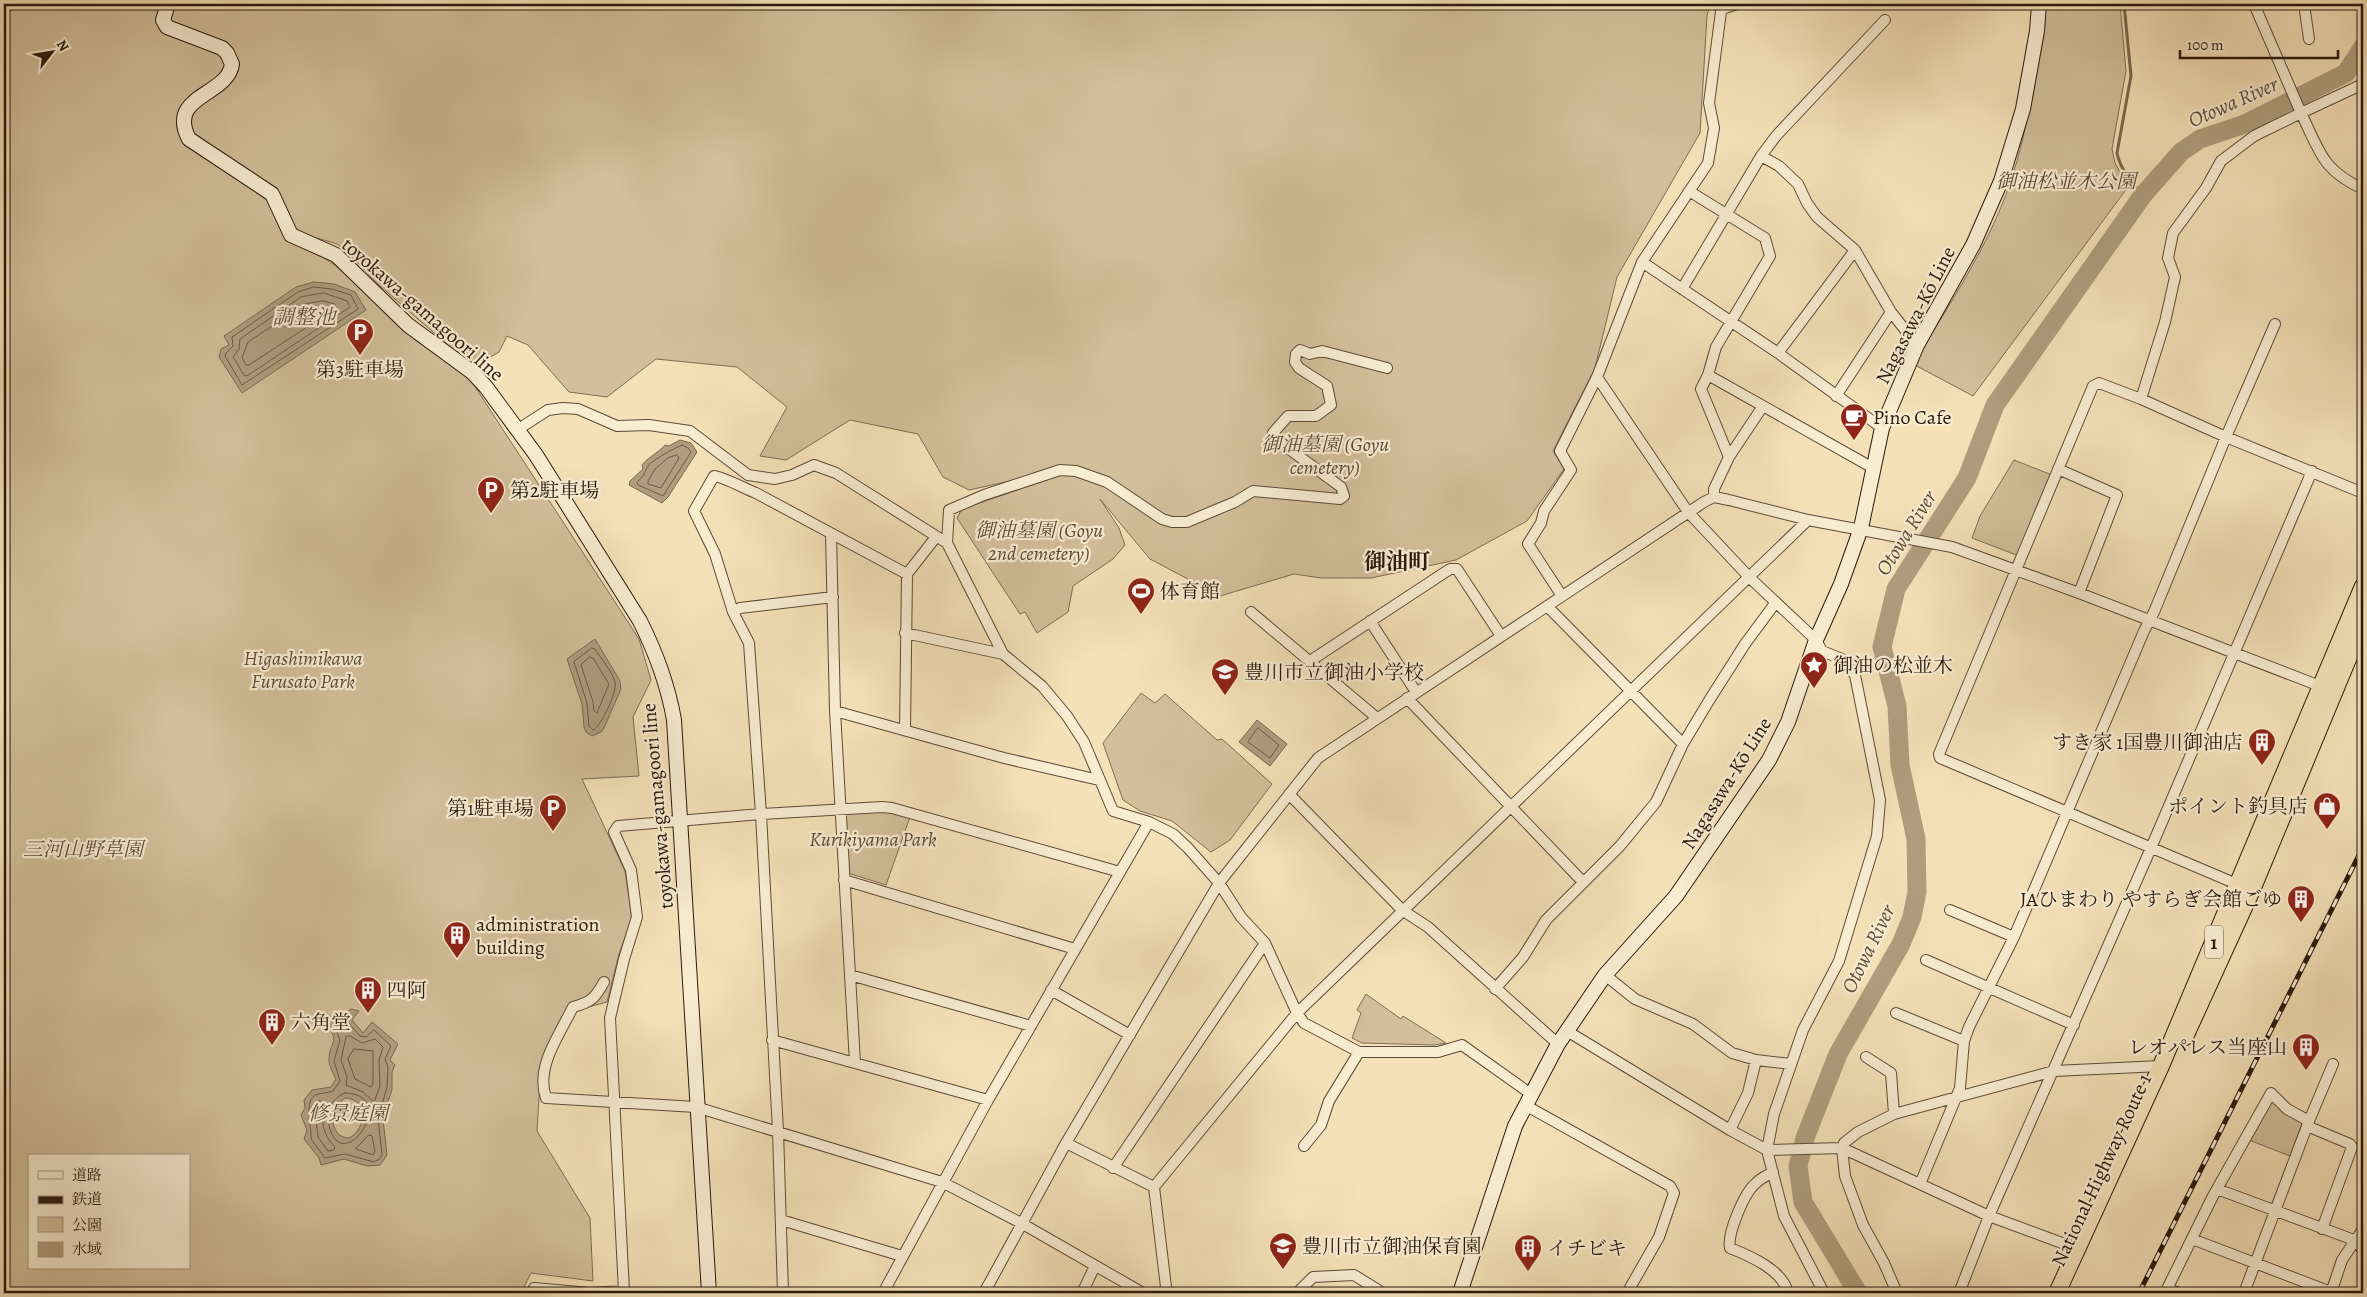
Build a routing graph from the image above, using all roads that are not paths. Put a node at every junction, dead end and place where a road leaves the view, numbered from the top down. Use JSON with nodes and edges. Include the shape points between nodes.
{"nodes":[{"id":1,"x":168,"y":4,"type":"edge"},
{"id":2,"x":1737,"y":4,"type":"edge"},
{"id":3,"x":2039,"y":4,"type":"edge"},
{"id":4,"x":2254,"y":4,"type":"edge"},
{"id":5,"x":2304,"y":4,"type":"edge"},
{"id":6,"x":1722,"y":7,"type":"edge"},
{"id":7,"x":1885,"y":20,"type":"dead end"},
{"id":8,"x":2309,"y":39,"type":"dead end"},
{"id":9,"x":2363,"y":84,"type":"edge"},
{"id":10,"x":2299,"y":109,"type":"junction"},
{"id":11,"x":1761,"y":156,"type":"junction"},
{"id":12,"x":2363,"y":189,"type":"edge"},
{"id":13,"x":1690,"y":191,"type":"junction"},
{"id":14,"x":1728,"y":214,"type":"junction"},
{"id":15,"x":1856,"y":250,"type":"junction"},
{"id":16,"x":1642,"y":262,"type":"junction"},
{"id":17,"x":1682,"y":288,"type":"junction"},
{"id":18,"x":1891,"y":312,"type":"junction"},
{"id":19,"x":1731,"y":321,"type":"junction"},
{"id":20,"x":2275,"y":324,"type":"dead end"},
{"id":21,"x":1917,"y":345,"type":"junction"},
{"id":22,"x":1778,"y":353,"type":"junction"},
{"id":23,"x":1387,"y":368,"type":"dead end"},
{"id":24,"x":1708,"y":375,"type":"junction"},
{"id":25,"x":1597,"y":377,"type":"junction"},
{"id":26,"x":1836,"y":396,"type":"junction"},
{"id":27,"x":2141,"y":399,"type":"junction"},
{"id":28,"x":1763,"y":406,"type":"junction"},
{"id":29,"x":1882,"y":428,"type":"junction"},
{"id":30,"x":517,"y":430,"type":"junction"},
{"id":31,"x":2226,"y":437,"type":"junction"},
{"id":32,"x":1729,"y":457,"type":"junction"},
{"id":33,"x":1873,"y":468,"type":"junction"},
{"id":34,"x":2058,"y":469,"type":"junction"},
{"id":35,"x":2312,"y":471,"type":"junction"},
{"id":36,"x":2363,"y":493,"type":"edge"},
{"id":37,"x":1714,"y":497,"type":"junction"},
{"id":38,"x":1688,"y":512,"type":"junction"},
{"id":39,"x":1808,"y":520,"type":"junction"},
{"id":40,"x":1861,"y":528,"type":"junction"},
{"id":41,"x":831,"y":534,"type":"junction"},
{"id":42,"x":936,"y":537,"type":"junction"},
{"id":43,"x":947,"y":543,"type":"junction"},
{"id":44,"x":2017,"y":570,"type":"junction"},
{"id":45,"x":907,"y":574,"type":"junction"},
{"id":46,"x":1750,"y":578,"type":"junction"},
{"id":47,"x":2363,"y":586,"type":"edge"},
{"id":48,"x":2079,"y":593,"type":"junction"},
{"id":49,"x":1562,"y":596,"type":"junction"},
{"id":50,"x":833,"y":597,"type":"junction"},
{"id":51,"x":1776,"y":602,"type":"junction"},
{"id":52,"x":1547,"y":606,"type":"junction"},
{"id":53,"x":733,"y":612,"type":"junction"},
{"id":54,"x":1251,"y":612,"type":"dead end"},
{"id":55,"x":1370,"y":621,"type":"junction"},
{"id":56,"x":2149,"y":621,"type":"junction"},
{"id":57,"x":2363,"y":623,"type":"edge"},
{"id":58,"x":905,"y":633,"type":"junction"},
{"id":59,"x":1501,"y":636,"type":"junction"},
{"id":60,"x":1816,"y":640,"type":"junction"},
{"id":61,"x":1003,"y":654,"type":"junction"},
{"id":62,"x":2234,"y":654,"type":"junction"},
{"id":63,"x":1310,"y":660,"type":"junction"},
{"id":64,"x":2327,"y":689,"type":"junction"},
{"id":65,"x":1630,"y":691,"type":"junction"},
{"id":66,"x":1416,"y":692,"type":"junction"},
{"id":67,"x":1407,"y":698,"type":"junction"},
{"id":68,"x":835,"y":711,"type":"junction"},
{"id":69,"x":1377,"y":718,"type":"junction"},
{"id":70,"x":905,"y":730,"type":"junction"},
{"id":71,"x":1683,"y":744,"type":"junction"},
{"id":72,"x":1100,"y":780,"type":"junction"},
{"id":73,"x":1289,"y":794,"type":"junction"},
{"id":74,"x":1509,"y":806,"type":"junction"},
{"id":75,"x":840,"y":810,"type":"junction"},
{"id":76,"x":2067,"y":813,"type":"junction"},
{"id":77,"x":761,"y":814,"type":"junction"},
{"id":78,"x":681,"y":820,"type":"junction"},
{"id":79,"x":1149,"y":822,"type":"junction"},
{"id":80,"x":2151,"y":848,"type":"junction"},
{"id":81,"x":1120,"y":872,"type":"junction"},
{"id":82,"x":844,"y":880,"type":"junction"},
{"id":83,"x":1219,"y":882,"type":"junction"},
{"id":84,"x":1583,"y":882,"type":"junction"},
{"id":85,"x":2239,"y":886,"type":"junction"},
{"id":86,"x":1402,"y":910,"type":"junction"},
{"id":87,"x":1950,"y":910,"type":"dead end"},
{"id":88,"x":2014,"y":937,"type":"junction"},
{"id":89,"x":1265,"y":943,"type":"junction"},
{"id":90,"x":1075,"y":950,"type":"junction"},
{"id":91,"x":1926,"y":960,"type":"dead end"},
{"id":92,"x":1605,"y":974,"type":"junction"},
{"id":93,"x":850,"y":975,"type":"junction"},
{"id":94,"x":604,"y":982,"type":"dead end"},
{"id":95,"x":1990,"y":987,"type":"junction"},
{"id":96,"x":1495,"y":989,"type":"junction"},
{"id":97,"x":1051,"y":990,"type":"junction"},
{"id":98,"x":1297,"y":1013,"type":"junction"},
{"id":99,"x":1896,"y":1013,"type":"dead end"},
{"id":100,"x":2074,"y":1025,"type":"junction"},
{"id":101,"x":1031,"y":1026,"type":"junction"},
{"id":102,"x":1567,"y":1031,"type":"junction"},
{"id":103,"x":1130,"y":1035,"type":"junction"},
{"id":104,"x":772,"y":1040,"type":"junction"},
{"id":105,"x":1964,"y":1041,"type":"junction"},
{"id":106,"x":1558,"y":1044,"type":"junction"},
{"id":107,"x":1359,"y":1052,"type":"junction"},
{"id":108,"x":1866,"y":1057,"type":"dead end"},
{"id":109,"x":1756,"y":1060,"type":"junction"},
{"id":110,"x":855,"y":1063,"type":"junction"},
{"id":111,"x":1791,"y":1064,"type":"junction"},
{"id":112,"x":2332,"y":1064,"type":"dead end"},
{"id":113,"x":2161,"y":1066,"type":"junction"},
{"id":114,"x":2054,"y":1071,"type":"junction"},
{"id":115,"x":1956,"y":1098,"type":"junction"},
{"id":116,"x":988,"y":1100,"type":"junction"},
{"id":117,"x":1528,"y":1100,"type":"junction"},
{"id":118,"x":612,"y":1102,"type":"junction"},
{"id":119,"x":696,"y":1107,"type":"junction"},
{"id":120,"x":1894,"y":1114,"type":"junction"},
{"id":121,"x":2308,"y":1123,"type":"junction"},
{"id":122,"x":1730,"y":1130,"type":"junction"},
{"id":123,"x":778,"y":1131,"type":"junction"},
{"id":124,"x":1066,"y":1143,"type":"junction"},
{"id":125,"x":1304,"y":1146,"type":"dead end"},
{"id":126,"x":1840,"y":1147,"type":"junction"},
{"id":127,"x":1771,"y":1150,"type":"junction"},
{"id":128,"x":1113,"y":1168,"type":"junction"},
{"id":129,"x":1773,"y":1172,"type":"junction"},
{"id":130,"x":942,"y":1182,"type":"junction"},
{"id":131,"x":1920,"y":1184,"type":"junction"},
{"id":132,"x":1154,"y":1187,"type":"junction"},
{"id":133,"x":2217,"y":1189,"type":"junction"},
{"id":134,"x":2275,"y":1212,"type":"junction"},
{"id":135,"x":1989,"y":1216,"type":"junction"},
{"id":136,"x":781,"y":1220,"type":"junction"},
{"id":137,"x":1021,"y":1224,"type":"junction"},
{"id":138,"x":2322,"y":1229,"type":"junction"},
{"id":139,"x":2363,"y":1229,"type":"edge"},
{"id":140,"x":2192,"y":1239,"type":"junction"},
{"id":141,"x":2354,"y":1240,"type":"junction"},
{"id":142,"x":2078,"y":1249,"type":"junction"},
{"id":143,"x":2363,"y":1249,"type":"edge"},
{"id":144,"x":902,"y":1256,"type":"junction"},
{"id":145,"x":2255,"y":1263,"type":"junction"},
{"id":146,"x":1095,"y":1266,"type":"junction"},
{"id":147,"x":2165,"y":1291,"type":"edge"},
{"id":148,"x":624,"y":1292,"type":"edge"},
{"id":149,"x":532,"y":1293,"type":"edge"},
{"id":150,"x":709,"y":1293,"type":"edge"},
{"id":151,"x":783,"y":1293,"type":"edge"},
{"id":152,"x":883,"y":1293,"type":"edge"},
{"id":153,"x":984,"y":1293,"type":"edge"},
{"id":154,"x":1082,"y":1293,"type":"edge"},
{"id":155,"x":1143,"y":1293,"type":"edge"},
{"id":156,"x":1163,"y":1293,"type":"edge"},
{"id":157,"x":1297,"y":1293,"type":"edge"},
{"id":158,"x":1383,"y":1293,"type":"edge"},
{"id":159,"x":1460,"y":1293,"type":"edge"},
{"id":160,"x":1628,"y":1293,"type":"edge"},
{"id":161,"x":1788,"y":1293,"type":"edge"},
{"id":162,"x":1824,"y":1293,"type":"edge"},
{"id":163,"x":1897,"y":1293,"type":"edge"},
{"id":164,"x":1960,"y":1293,"type":"edge"},
{"id":165,"x":2057,"y":1293,"type":"edge"},
{"id":166,"x":2068,"y":1293,"type":"edge"},
{"id":167,"x":2180,"y":1293,"type":"edge"},
{"id":168,"x":2244,"y":1293,"type":"edge"},
{"id":169,"x":2331,"y":1293,"type":"edge"}],
"edges":[{"from":1,"to":30,"type":"main road","name":"toyokawa-gamagoori line","via":[[163,20],[167,27],[222,48],[232,64],[228,76],[192,103],[184,116],[183,124],[189,139],[272,194],[290,235],[336,256],[408,325],[472,372]]},
{"from":2,"to":6,"type":"street"},
{"from":3,"to":21,"type":"main road","name":"Nagasawa-Kō Line","via":[[2023,109],[2001,181],[1973,245]]},
{"from":4,"to":10,"type":"street"},
{"from":5,"to":8,"type":"street"},
{"from":6,"to":13,"type":"street","via":[[1709,103],[1714,128],[1708,163]]},
{"from":7,"to":11,"type":"street"},
{"from":9,"to":10,"type":"street"},
{"from":10,"to":12,"type":"street","via":[[2330,169]]},
{"from":10,"to":27,"type":"street","via":[[2221,161],[2173,233],[2168,258],[2175,277]]},
{"from":11,"to":14,"type":"street"},
{"from":11,"to":15,"type":"street","via":[[1779,166],[1798,184],[1817,217]]},
{"from":13,"to":14,"type":"street"},
{"from":13,"to":16,"type":"street"},
{"from":14,"to":17,"type":"street"},
{"from":14,"to":19,"type":"street","via":[[1765,238],[1770,256]]},
{"from":15,"to":18,"type":"street"},
{"from":15,"to":22,"type":"street"},
{"from":16,"to":17,"type":"street"},
{"from":16,"to":25,"type":"street"},
{"from":17,"to":19,"type":"street"},
{"from":18,"to":21,"type":"street"},
{"from":18,"to":26,"type":"street"},
{"from":19,"to":22,"type":"street"},
{"from":19,"to":24,"type":"street","via":[[1716,347]]},
{"from":20,"to":31,"type":"street"},
{"from":21,"to":29,"type":"main road","name":"Nagasawa-Kō Line"},
{"from":22,"to":26,"type":"street"},
{"from":23,"to":43,"type":"street","via":[[1322,351],[1310,354],[1300,350],[1296,354],[1295,362],[1299,368],[1327,386],[1331,405],[1316,416],[1288,416],[1273,433],[1274,438],[1342,487],[1344,496],[1340,499],[1253,491],[1187,522],[1172,522],[1162,519],[1107,482],[1076,471],[1060,470],[949,510]]},
{"from":24,"to":28,"type":"street"},
{"from":24,"to":32,"type":"street","via":[[1701,389]]},
{"from":25,"to":38,"type":"street"},
{"from":25,"to":49,"type":"street","via":[[1560,451],[1571,470],[1544,510],[1542,523],[1528,544]]},
{"from":26,"to":29,"type":"street"},
{"from":27,"to":31,"type":"street"},
{"from":27,"to":34,"type":"street","via":[[2099,383],[2093,386]]},
{"from":28,"to":32,"type":"street"},
{"from":28,"to":33,"type":"street"},
{"from":29,"to":33,"type":"main road","name":"Nagasawa-Kō Line"},
{"from":30,"to":42,"type":"street","via":[[548,410],[563,408],[578,410],[617,426],[690,431],[748,475],[775,479],[814,465],[836,473]]},
{"from":30,"to":78,"type":"main road","name":"toyokawa-gamagoori line","via":[[635,612],[651,643],[670,698]]},
{"from":31,"to":35,"type":"street"},
{"from":31,"to":56,"type":"street"},
{"from":32,"to":37,"type":"street","via":[[1714,489]]},
{"from":33,"to":40,"type":"main road","name":"Nagasawa-Kō Line"},
{"from":34,"to":44,"type":"street"},
{"from":34,"to":48,"type":"street","via":[[2118,495]]},
{"from":35,"to":36,"type":"street"},
{"from":35,"to":62,"type":"street"},
{"from":37,"to":38,"type":"street"},
{"from":37,"to":39,"type":"street"},
{"from":38,"to":46,"type":"street"},
{"from":38,"to":49,"type":"street"},
{"from":39,"to":40,"type":"street"},
{"from":39,"to":46,"type":"street"},
{"from":40,"to":44,"type":"street","via":[[1952,547]]},
{"from":40,"to":60,"type":"main road","name":"Nagasawa-Kō Line"},
{"from":41,"to":45,"type":"street"},
{"from":41,"to":50,"type":"street"},
{"from":41,"to":53,"type":"street","via":[[756,493],[714,476],[694,511],[714,554]]},
{"from":42,"to":43,"type":"street"},
{"from":42,"to":45,"type":"street"},
{"from":43,"to":61,"type":"street"},
{"from":44,"to":48,"type":"street"},
{"from":44,"to":76,"type":"street","via":[[1939,754],[1940,758]]},
{"from":45,"to":58,"type":"street"},
{"from":46,"to":51,"type":"street"},
{"from":46,"to":65,"type":"street"},
{"from":47,"to":64,"type":"highway","name":"National Highway Route 1","number":"1"},
{"from":48,"to":56,"type":"street"},
{"from":49,"to":52,"type":"street"},
{"from":50,"to":53,"type":"street","via":[[740,608]]},
{"from":50,"to":68,"type":"street"},
{"from":51,"to":60,"type":"street"},
{"from":51,"to":71,"type":"street","via":[[1745,644]]},
{"from":52,"to":59,"type":"street"},
{"from":52,"to":65,"type":"street"},
{"from":53,"to":77,"type":"street","via":[[749,643]]},
{"from":54,"to":63,"type":"street"},
{"from":55,"to":59,"type":"street","via":[[1450,569],[1456,569]]},
{"from":55,"to":63,"type":"street"},
{"from":55,"to":66,"type":"street"},
{"from":56,"to":62,"type":"street"},
{"from":56,"to":76,"type":"street"},
{"from":57,"to":64,"type":"highway","name":"National Highway Route 1","number":"1"},
{"from":58,"to":61,"type":"street"},
{"from":58,"to":70,"type":"street"},
{"from":59,"to":66,"type":"street"},
{"from":60,"to":92,"type":"main road","name":"Nagasawa-Kō Line","via":[[1788,722],[1765,767],[1676,896]]},
{"from":60,"to":111,"type":"street","via":[[1822,650],[1842,659],[1856,675],[1880,800],[1878,836],[1839,961],[1803,1030]]},
{"from":61,"to":72,"type":"street","via":[[1042,686],[1067,716],[1084,742]]},
{"from":62,"to":64,"type":"street"},
{"from":62,"to":80,"type":"street"},
{"from":63,"to":69,"type":"street"},
{"from":64,"to":85,"type":"highway","name":"National Highway Route 1","number":"1"},
{"from":64,"to":166,"type":"highway","name":"National Highway Route 1","number":"1","via":[[2248,899]]},
{"from":65,"to":71,"type":"street"},
{"from":65,"to":74,"type":"street"},
{"from":66,"to":67,"type":"street"},
{"from":67,"to":69,"type":"street"},
{"from":67,"to":74,"type":"street"},
{"from":68,"to":70,"type":"street"},
{"from":68,"to":75,"type":"street"},
{"from":69,"to":73,"type":"street","via":[[1318,758]]},
{"from":70,"to":72,"type":"street","via":[[1004,758]]},
{"from":71,"to":84,"type":"street","via":[[1656,802],[1620,846]]},
{"from":72,"to":79,"type":"street","via":[[1113,811]]},
{"from":73,"to":83,"type":"street"},
{"from":73,"to":86,"type":"street"},
{"from":74,"to":84,"type":"street"},
{"from":74,"to":86,"type":"street"},
{"from":75,"to":77,"type":"street"},
{"from":75,"to":81,"type":"street","via":[[892,808]]},
{"from":75,"to":82,"type":"street"},
{"from":76,"to":80,"type":"street"},
{"from":76,"to":88,"type":"street"},
{"from":77,"to":78,"type":"street"},
{"from":77,"to":104,"type":"street"},
{"from":78,"to":118,"type":"street","via":[[618,826],[614,832],[631,870],[637,917],[610,1018]]},
{"from":78,"to":119,"type":"main road","name":"toyokawa-gamagoori line"},
{"from":79,"to":81,"type":"street"},
{"from":79,"to":83,"type":"street","via":[[1173,834]]},
{"from":80,"to":85,"type":"street"},
{"from":80,"to":100,"type":"street"},
{"from":81,"to":90,"type":"street"},
{"from":82,"to":90,"type":"street"},
{"from":82,"to":93,"type":"street"},
{"from":83,"to":89,"type":"street","via":[[1241,916]]},
{"from":83,"to":103,"type":"street"},
{"from":84,"to":96,"type":"street","via":[[1546,920],[1522,958]]},
{"from":85,"to":113,"type":"highway","name":"National Highway Route 1","number":"1"},
{"from":86,"to":96,"type":"street","via":[[1428,927]]},
{"from":86,"to":98,"type":"street"},
{"from":87,"to":88,"type":"street"},
{"from":88,"to":95,"type":"street"},
{"from":89,"to":98,"type":"street"},
{"from":89,"to":128,"type":"street"},
{"from":90,"to":97,"type":"street"},
{"from":91,"to":95,"type":"street"},
{"from":92,"to":102,"type":"main road","name":"Nagasawa-Kō Line"},
{"from":92,"to":109,"type":"street","via":[[1635,999],[1693,1024],[1732,1053]]},
{"from":93,"to":101,"type":"street"},
{"from":93,"to":110,"type":"street"},
{"from":94,"to":118,"type":"street","via":[[596,996],[574,1007],[546,1062],[542,1088],[546,1098]]},
{"from":95,"to":100,"type":"street"},
{"from":95,"to":105,"type":"street"},
{"from":96,"to":106,"type":"street"},
{"from":97,"to":101,"type":"street"},
{"from":97,"to":103,"type":"street"},
{"from":98,"to":107,"type":"street","via":[[1304,1023]]},
{"from":98,"to":132,"type":"street"},
{"from":99,"to":105,"type":"street"},
{"from":100,"to":114,"type":"street"},
{"from":101,"to":116,"type":"street"},
{"from":102,"to":106,"type":"main road","name":"Nagasawa-Kō Line"},
{"from":102,"to":122,"type":"street"},
{"from":103,"to":124,"type":"street"},
{"from":104,"to":110,"type":"street"},
{"from":104,"to":123,"type":"street"},
{"from":105,"to":115,"type":"street","via":[[1960,1088]]},
{"from":106,"to":117,"type":"main road","name":"Nagasawa-Kō Line"},
{"from":107,"to":117,"type":"street","via":[[1438,1052],[1462,1045]]},
{"from":107,"to":125,"type":"street","via":[[1329,1101],[1321,1125]]},
{"from":108,"to":120,"type":"street","via":[[1891,1073]]},
{"from":109,"to":111,"type":"street"},
{"from":109,"to":122,"type":"street","via":[[1748,1093]]},
{"from":110,"to":116,"type":"street"},
{"from":111,"to":127,"type":"street","via":[[1774,1114]]},
{"from":112,"to":121,"type":"street"},
{"from":113,"to":114,"type":"street"},
{"from":113,"to":142,"type":"highway","name":"National Highway Route 1","number":"1"},
{"from":114,"to":115,"type":"street"},
{"from":114,"to":135,"type":"street"},
{"from":115,"to":120,"type":"street"},
{"from":115,"to":131,"type":"street"},
{"from":116,"to":130,"type":"street"},
{"from":117,"to":159,"type":"main road","name":"Nagasawa-Kō Line","via":[[1515,1126]]},
{"from":117,"to":160,"type":"street","via":[[1670,1186],[1674,1194],[1659,1237]]},
{"from":118,"to":119,"type":"street"},
{"from":118,"to":148,"type":"street"},
{"from":119,"to":123,"type":"street"},
{"from":119,"to":150,"type":"main road","name":"toyokawa-gamagoori line"},
{"from":120,"to":126,"type":"street","via":[[1858,1132]]},
{"from":121,"to":133,"type":"street","via":[[2271,1093]]},
{"from":121,"to":134,"type":"street"},
{"from":121,"to":138,"type":"street","via":[[2352,1147]]},
{"from":122,"to":127,"type":"street"},
{"from":123,"to":130,"type":"street"},
{"from":123,"to":136,"type":"street"},
{"from":124,"to":128,"type":"street"},
{"from":124,"to":137,"type":"street"},
{"from":126,"to":127,"type":"street"},
{"from":126,"to":131,"type":"street"},
{"from":126,"to":163,"type":"street","via":[[1845,1176],[1863,1225]]},
{"from":127,"to":129,"type":"street"},
{"from":128,"to":132,"type":"street"},
{"from":129,"to":161,"type":"street","via":[[1755,1183],[1740,1208],[1728,1240],[1730,1248],[1758,1259],[1786,1285]]},
{"from":129,"to":162,"type":"street","via":[[1784,1216]]},
{"from":130,"to":137,"type":"street"},
{"from":130,"to":144,"type":"street"},
{"from":131,"to":135,"type":"street"},
{"from":132,"to":156,"type":"street","via":[[1166,1287]]},
{"from":133,"to":134,"type":"street"},
{"from":133,"to":140,"type":"street"},
{"from":134,"to":138,"type":"street"},
{"from":134,"to":145,"type":"street"},
{"from":135,"to":142,"type":"street"},
{"from":135,"to":164,"type":"street"},
{"from":136,"to":144,"type":"street"},
{"from":136,"to":151,"type":"street"},
{"from":137,"to":146,"type":"street"},
{"from":137,"to":153,"type":"street"},
{"from":138,"to":141,"type":"street"},
{"from":139,"to":141,"type":"street"},
{"from":140,"to":145,"type":"street"},
{"from":140,"to":147,"type":"street"},
{"from":141,"to":143,"type":"street"},
{"from":141,"to":169,"type":"street","via":[[2342,1260]]},
{"from":142,"to":165,"type":"highway","name":"National Highway Route 1","number":"1"},
{"from":144,"to":152,"type":"street"},
{"from":145,"to":168,"type":"street"},
{"from":145,"to":169,"type":"street"},
{"from":146,"to":154,"type":"street"},
{"from":146,"to":155,"type":"street"},
{"from":147,"to":167,"type":"street"},
{"from":148,"to":149,"type":"street","via":[[590,1293],[534,1288]]},
{"from":157,"to":158,"type":"street","via":[[1313,1276],[1354,1275]]}]}
